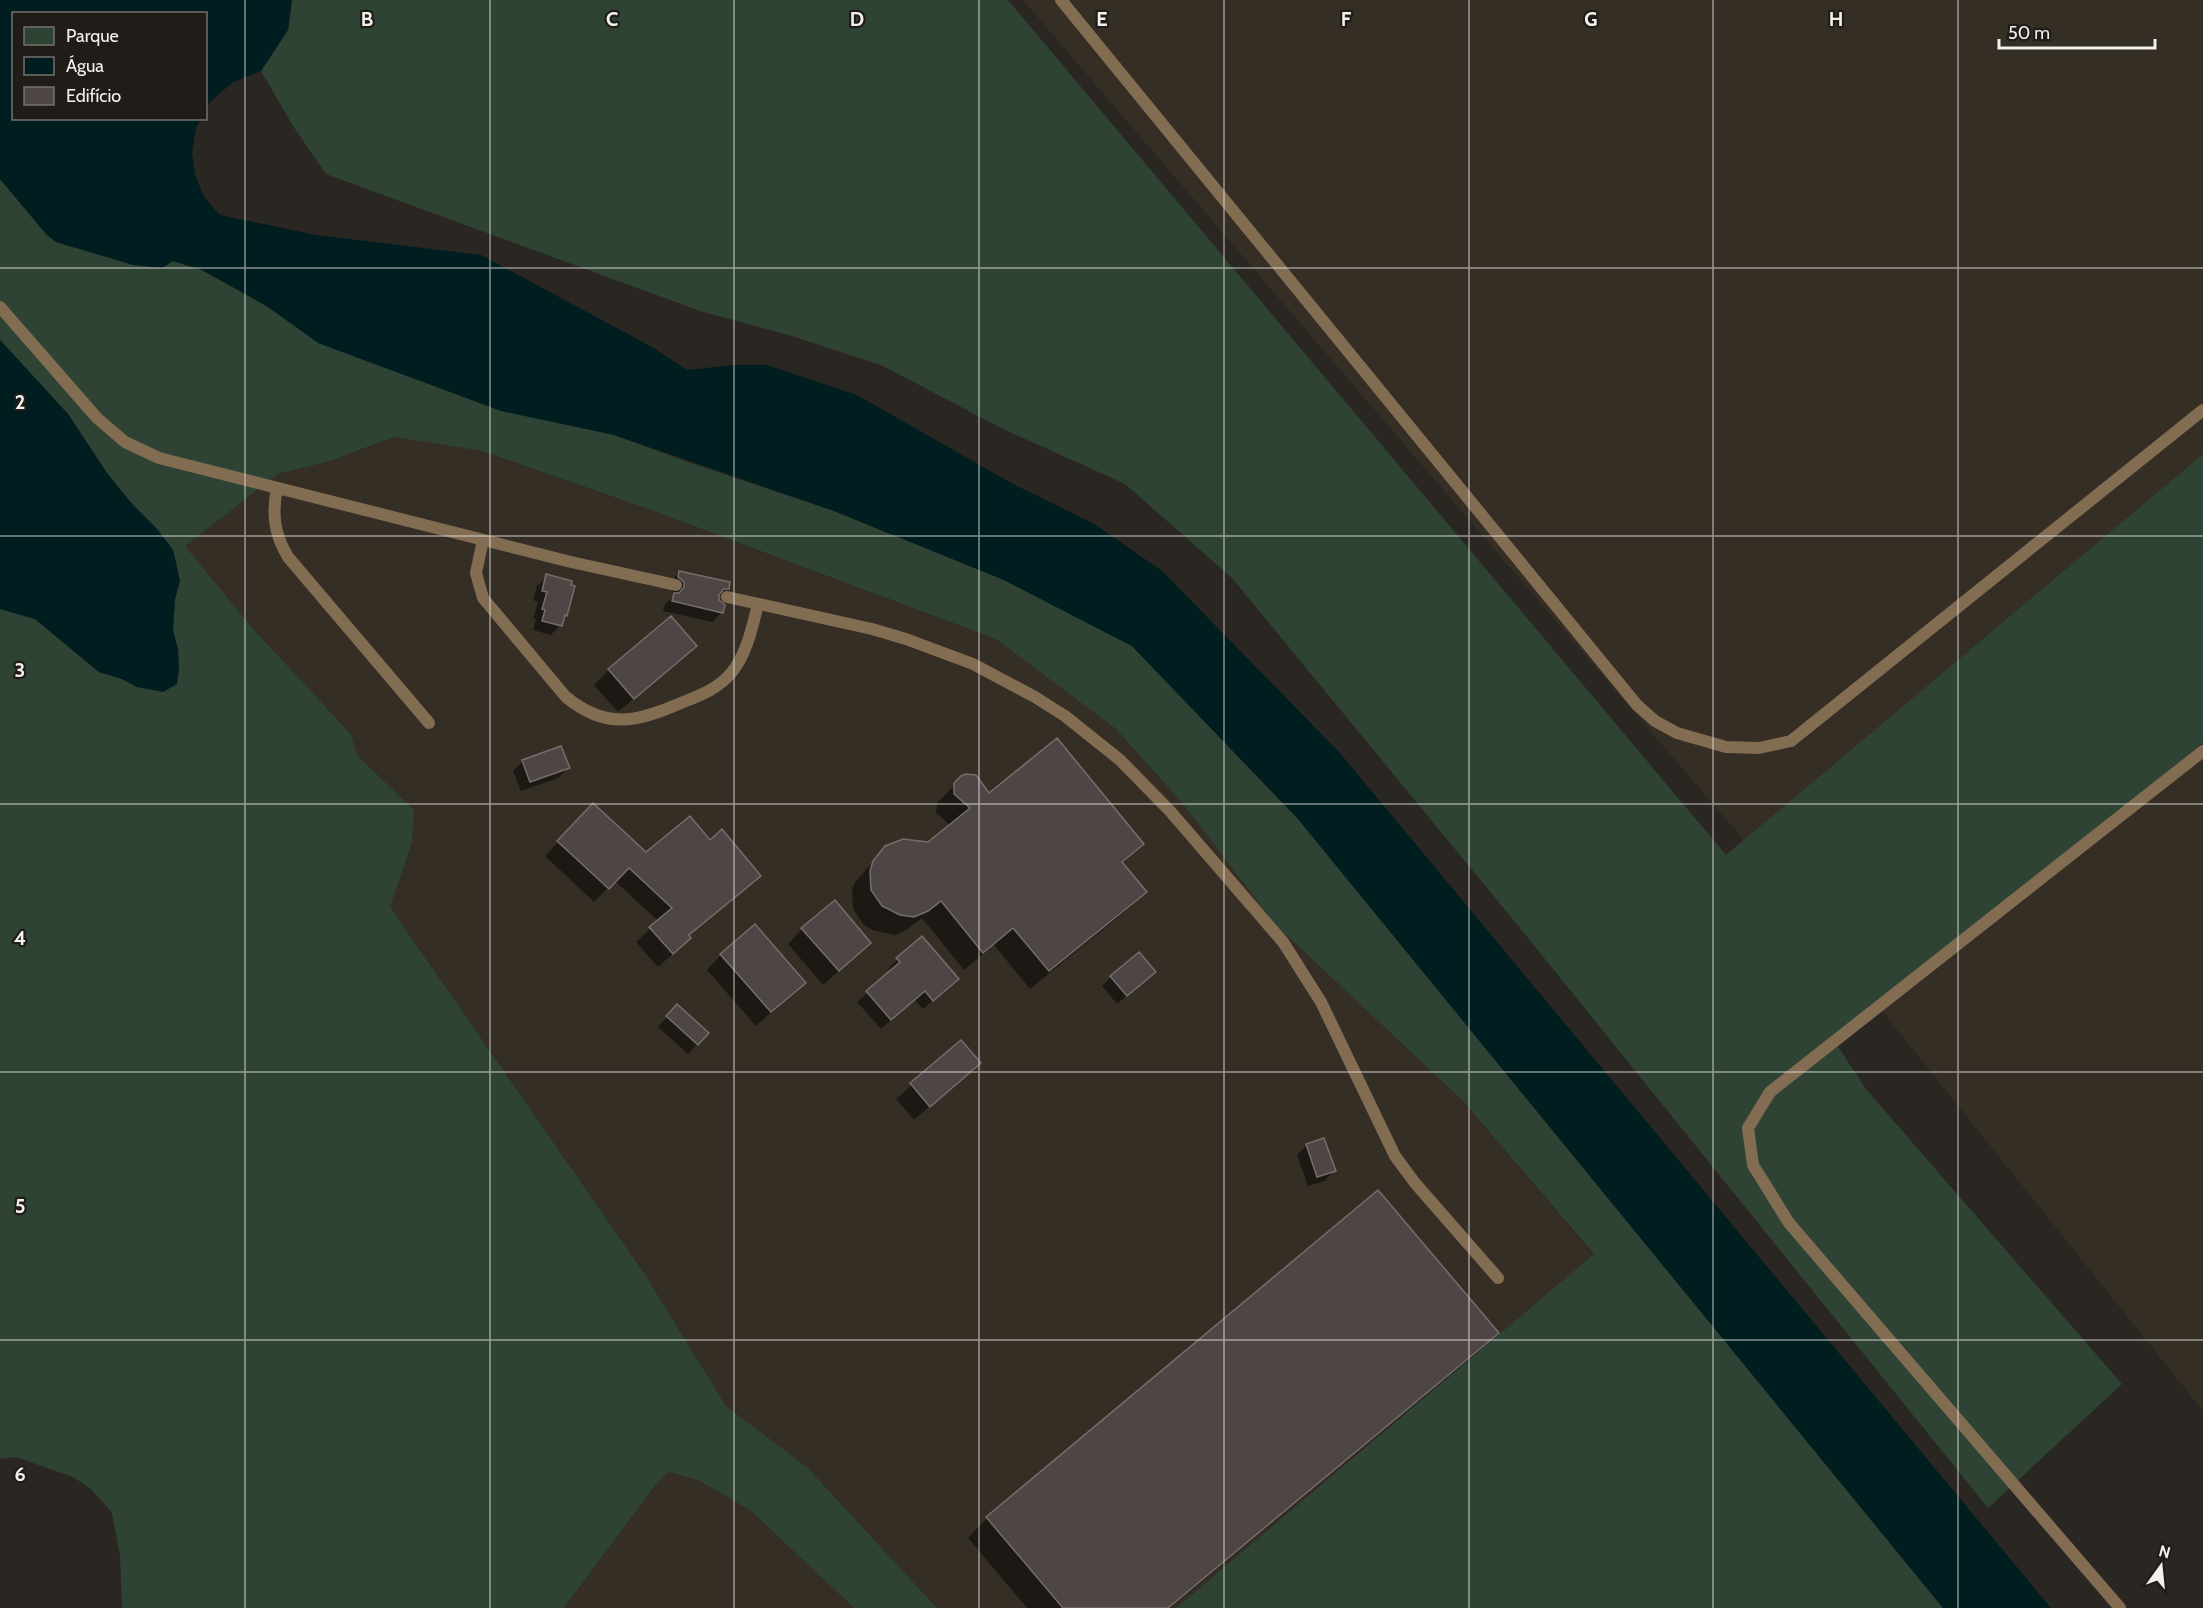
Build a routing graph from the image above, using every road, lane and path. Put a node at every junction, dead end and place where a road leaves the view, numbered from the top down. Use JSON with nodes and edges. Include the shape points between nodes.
{"nodes":[{"id":1,"x":1061,"y":0,"type":"edge"},
{"id":2,"x":0,"y":307,"type":"edge"},
{"id":3,"x":2203,"y":410,"type":"edge"},
{"id":4,"x":277,"y":488,"type":"junction"},
{"id":5,"x":483,"y":540,"type":"junction"},
{"id":6,"x":676,"y":585,"type":"dead end"},
{"id":7,"x":727,"y":597,"type":"dead end"},
{"id":8,"x":758,"y":604,"type":"junction"},
{"id":9,"x":429,"y":723,"type":"dead end"},
{"id":10,"x":2203,"y":751,"type":"edge"},
{"id":11,"x":1498,"y":1278,"type":"dead end"},
{"id":12,"x":2120,"y":1608,"type":"edge"}],
"edges":[{"from":1,"to":3,"type":"lane","via":[[1637,705],[1677,732],[1726,747],[1759,748],[1791,741]]},
{"from":2,"to":4,"type":"lane","via":[[96,418],[125,442],[159,458]]},
{"from":4,"to":5,"type":"lane"},
{"from":4,"to":9,"type":"lane","via":[[274,521],[288,557]]},
{"from":5,"to":6,"type":"lane"},
{"from":5,"to":8,"type":"lane","via":[[476,563],[483,598],[566,697],[603,718],[651,716],[713,690],[746,648]]},
{"from":7,"to":8,"type":"lane"},
{"from":8,"to":11,"type":"lane","via":[[906,639],[973,664],[1055,710],[1120,760],[1170,811],[1283,942],[1321,1002],[1395,1156]]},
{"from":10,"to":12,"type":"lane","via":[[1770,1092],[1748,1128],[1753,1165],[1789,1222]]}]}
